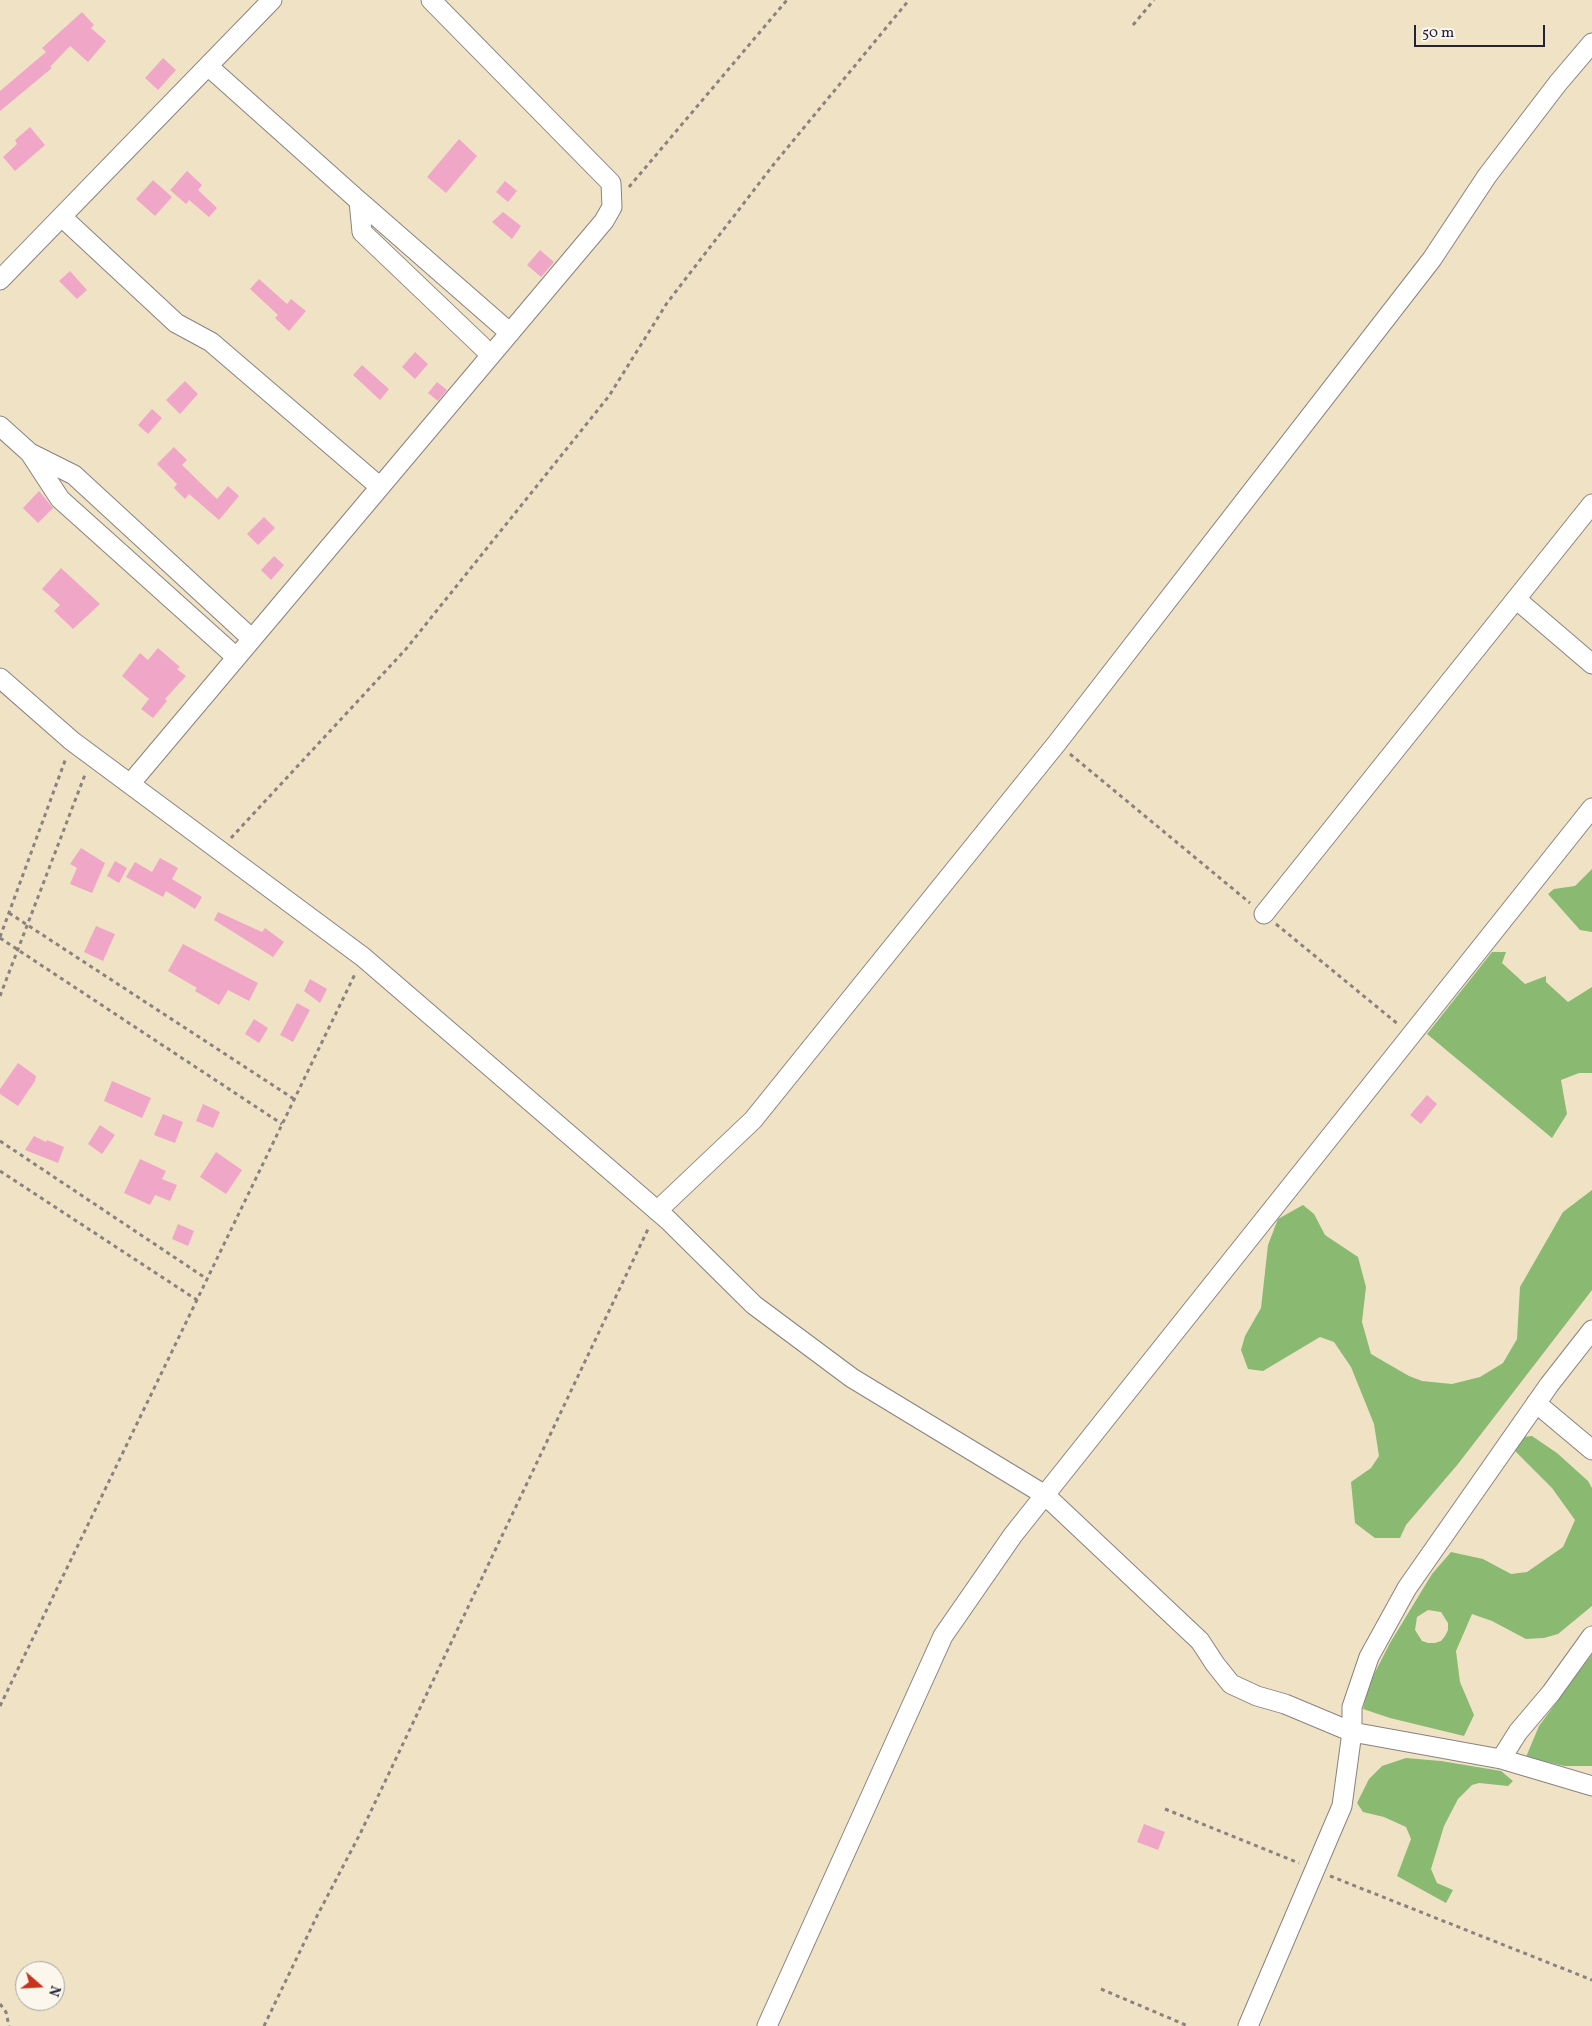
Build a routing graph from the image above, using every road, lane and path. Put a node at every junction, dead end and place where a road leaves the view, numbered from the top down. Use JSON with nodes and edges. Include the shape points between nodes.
{"nodes":[{"id":1,"x":272,"y":0,"type":"edge"},
{"id":2,"x":431,"y":0,"type":"edge"},
{"id":3,"x":787,"y":0,"type":"edge"},
{"id":4,"x":909,"y":0,"type":"edge"},
{"id":5,"x":1154,"y":0,"type":"edge"},
{"id":6,"x":1133,"y":26,"type":"dead end"},
{"id":7,"x":1592,"y":43,"type":"edge"},
{"id":8,"x":208,"y":66,"type":"junction"},
{"id":9,"x":359,"y":201,"type":"junction"},
{"id":10,"x":612,"y":207,"type":"junction"},
{"id":11,"x":62,"y":217,"type":"junction"},
{"id":12,"x":0,"y":280,"type":"edge"},
{"id":13,"x":510,"y":334,"type":"junction"},
{"id":14,"x":491,"y":355,"type":"junction"},
{"id":15,"x":0,"y":426,"type":"edge"},
{"id":16,"x":30,"y":453,"type":"junction"},
{"id":17,"x":380,"y":487,"type":"junction"},
{"id":18,"x":1592,"y":504,"type":"edge"},
{"id":19,"x":1516,"y":599,"type":"junction"},
{"id":20,"x":252,"y":638,"type":"junction"},
{"id":21,"x":236,"y":657,"type":"junction"},
{"id":22,"x":1592,"y":664,"type":"edge"},
{"id":23,"x":0,"y":678,"type":"edge"},
{"id":24,"x":72,"y":741,"type":"junction"},
{"id":25,"x":1057,"y":743,"type":"junction"},
{"id":26,"x":92,"y":756,"type":"junction"},
{"id":27,"x":130,"y":784,"type":"junction"},
{"id":28,"x":1592,"y":808,"type":"edge"},
{"id":29,"x":220,"y":851,"type":"junction"},
{"id":30,"x":9,"y":913,"type":"junction"},
{"id":31,"x":1264,"y":914,"type":"junction"},
{"id":32,"x":28,"y":925,"type":"junction"},
{"id":33,"x":0,"y":937,"type":"edge"},
{"id":34,"x":18,"y":950,"type":"junction"},
{"id":35,"x":363,"y":957,"type":"junction"},
{"id":36,"x":0,"y":996,"type":"edge"},
{"id":37,"x":1411,"y":1035,"type":"junction"},
{"id":38,"x":294,"y":1099,"type":"junction"},
{"id":39,"x":282,"y":1124,"type":"junction"},
{"id":40,"x":0,"y":1141,"type":"edge"},
{"id":41,"x":0,"y":1171,"type":"edge"},
{"id":42,"x":657,"y":1211,"type":"junction"},
{"id":43,"x":207,"y":1279,"type":"junction"},
{"id":44,"x":197,"y":1300,"type":"junction"},
{"id":45,"x":1592,"y":1330,"type":"edge"},
{"id":46,"x":1536,"y":1403,"type":"junction"},
{"id":47,"x":1592,"y":1450,"type":"edge"},
{"id":48,"x":1046,"y":1495,"type":"junction"},
{"id":49,"x":1592,"y":1636,"type":"edge"},
{"id":50,"x":0,"y":1706,"type":"edge"},
{"id":51,"x":1352,"y":1732,"type":"junction"},
{"id":52,"x":1501,"y":1759,"type":"junction"},
{"id":53,"x":1592,"y":1786,"type":"edge"},
{"id":54,"x":1165,"y":1810,"type":"dead end"},
{"id":55,"x":1315,"y":1869,"type":"junction"},
{"id":56,"x":1592,"y":1980,"type":"edge"},
{"id":57,"x":1101,"y":1989,"type":"dead end"},
{"id":58,"x":0,"y":2004,"type":"edge"},
{"id":59,"x":9,"y":2026,"type":"edge"},
{"id":60,"x":264,"y":2026,"type":"edge"},
{"id":61,"x":767,"y":2026,"type":"edge"},
{"id":62,"x":1188,"y":2026,"type":"edge"},
{"id":63,"x":1248,"y":2026,"type":"edge"}],
"edges":[{"from":1,"to":8,"type":"street"},
{"from":2,"to":10,"type":"street","via":[[611,183]]},
{"from":3,"to":10,"type":"path"},
{"from":4,"to":29,"type":"path","via":[[774,164],[667,303],[609,396],[418,633]]},
{"from":5,"to":6,"type":"path"},
{"from":7,"to":25,"type":"street","via":[[1487,176],[1432,259]]},
{"from":8,"to":9,"type":"street"},
{"from":8,"to":11,"type":"street"},
{"from":9,"to":13,"type":"street"},
{"from":9,"to":14,"type":"street","via":[[362,232]]},
{"from":10,"to":13,"type":"street","via":[[604,221]]},
{"from":11,"to":12,"type":"street"},
{"from":11,"to":17,"type":"street","via":[[176,323],[211,342]]},
{"from":13,"to":14,"type":"street"},
{"from":14,"to":17,"type":"street"},
{"from":15,"to":16,"type":"street"},
{"from":16,"to":20,"type":"street","via":[[74,475]]},
{"from":16,"to":21,"type":"street","via":[[60,499]]},
{"from":17,"to":20,"type":"street"},
{"from":18,"to":19,"type":"street"},
{"from":19,"to":22,"type":"street"},
{"from":19,"to":31,"type":"street"},
{"from":20,"to":21,"type":"street"},
{"from":21,"to":27,"type":"street"},
{"from":23,"to":24,"type":"street"},
{"from":24,"to":26,"type":"street"},
{"from":24,"to":30,"type":"path"},
{"from":25,"to":31,"type":"path"},
{"from":25,"to":42,"type":"street","via":[[753,1120]]},
{"from":26,"to":27,"type":"street"},
{"from":26,"to":32,"type":"path"},
{"from":27,"to":29,"type":"street"},
{"from":28,"to":37,"type":"street"},
{"from":29,"to":35,"type":"street"},
{"from":30,"to":32,"type":"path"},
{"from":30,"to":33,"type":"path"},
{"from":31,"to":37,"type":"path"},
{"from":32,"to":34,"type":"path"},
{"from":32,"to":38,"type":"path"},
{"from":33,"to":34,"type":"path"},
{"from":34,"to":36,"type":"path"},
{"from":34,"to":39,"type":"path"},
{"from":35,"to":38,"type":"path"},
{"from":35,"to":42,"type":"street"},
{"from":37,"to":48,"type":"street"},
{"from":38,"to":39,"type":"path"},
{"from":39,"to":43,"type":"path"},
{"from":40,"to":43,"type":"path"},
{"from":41,"to":44,"type":"path"},
{"from":42,"to":48,"type":"street","via":[[754,1305],[852,1378]]},
{"from":42,"to":60,"type":"path","via":[[366,1823]]},
{"from":43,"to":44,"type":"path"},
{"from":44,"to":50,"type":"path"},
{"from":45,"to":46,"type":"street"},
{"from":46,"to":47,"type":"street"},
{"from":46,"to":51,"type":"street","via":[[1407,1588],[1369,1657],[1352,1707]]},
{"from":48,"to":51,"type":"street","via":[[1200,1641],[1231,1684]]},
{"from":48,"to":61,"type":"street","via":[[1013,1535],[943,1636]]},
{"from":49,"to":52,"type":"street"},
{"from":51,"to":52,"type":"street"},
{"from":51,"to":55,"type":"street","via":[[1342,1806]]},
{"from":52,"to":53,"type":"street"},
{"from":54,"to":55,"type":"path"},
{"from":55,"to":56,"type":"path"},
{"from":55,"to":63,"type":"street"},
{"from":57,"to":62,"type":"path"},
{"from":58,"to":59,"type":"path","via":[[6,2012]]}]}
